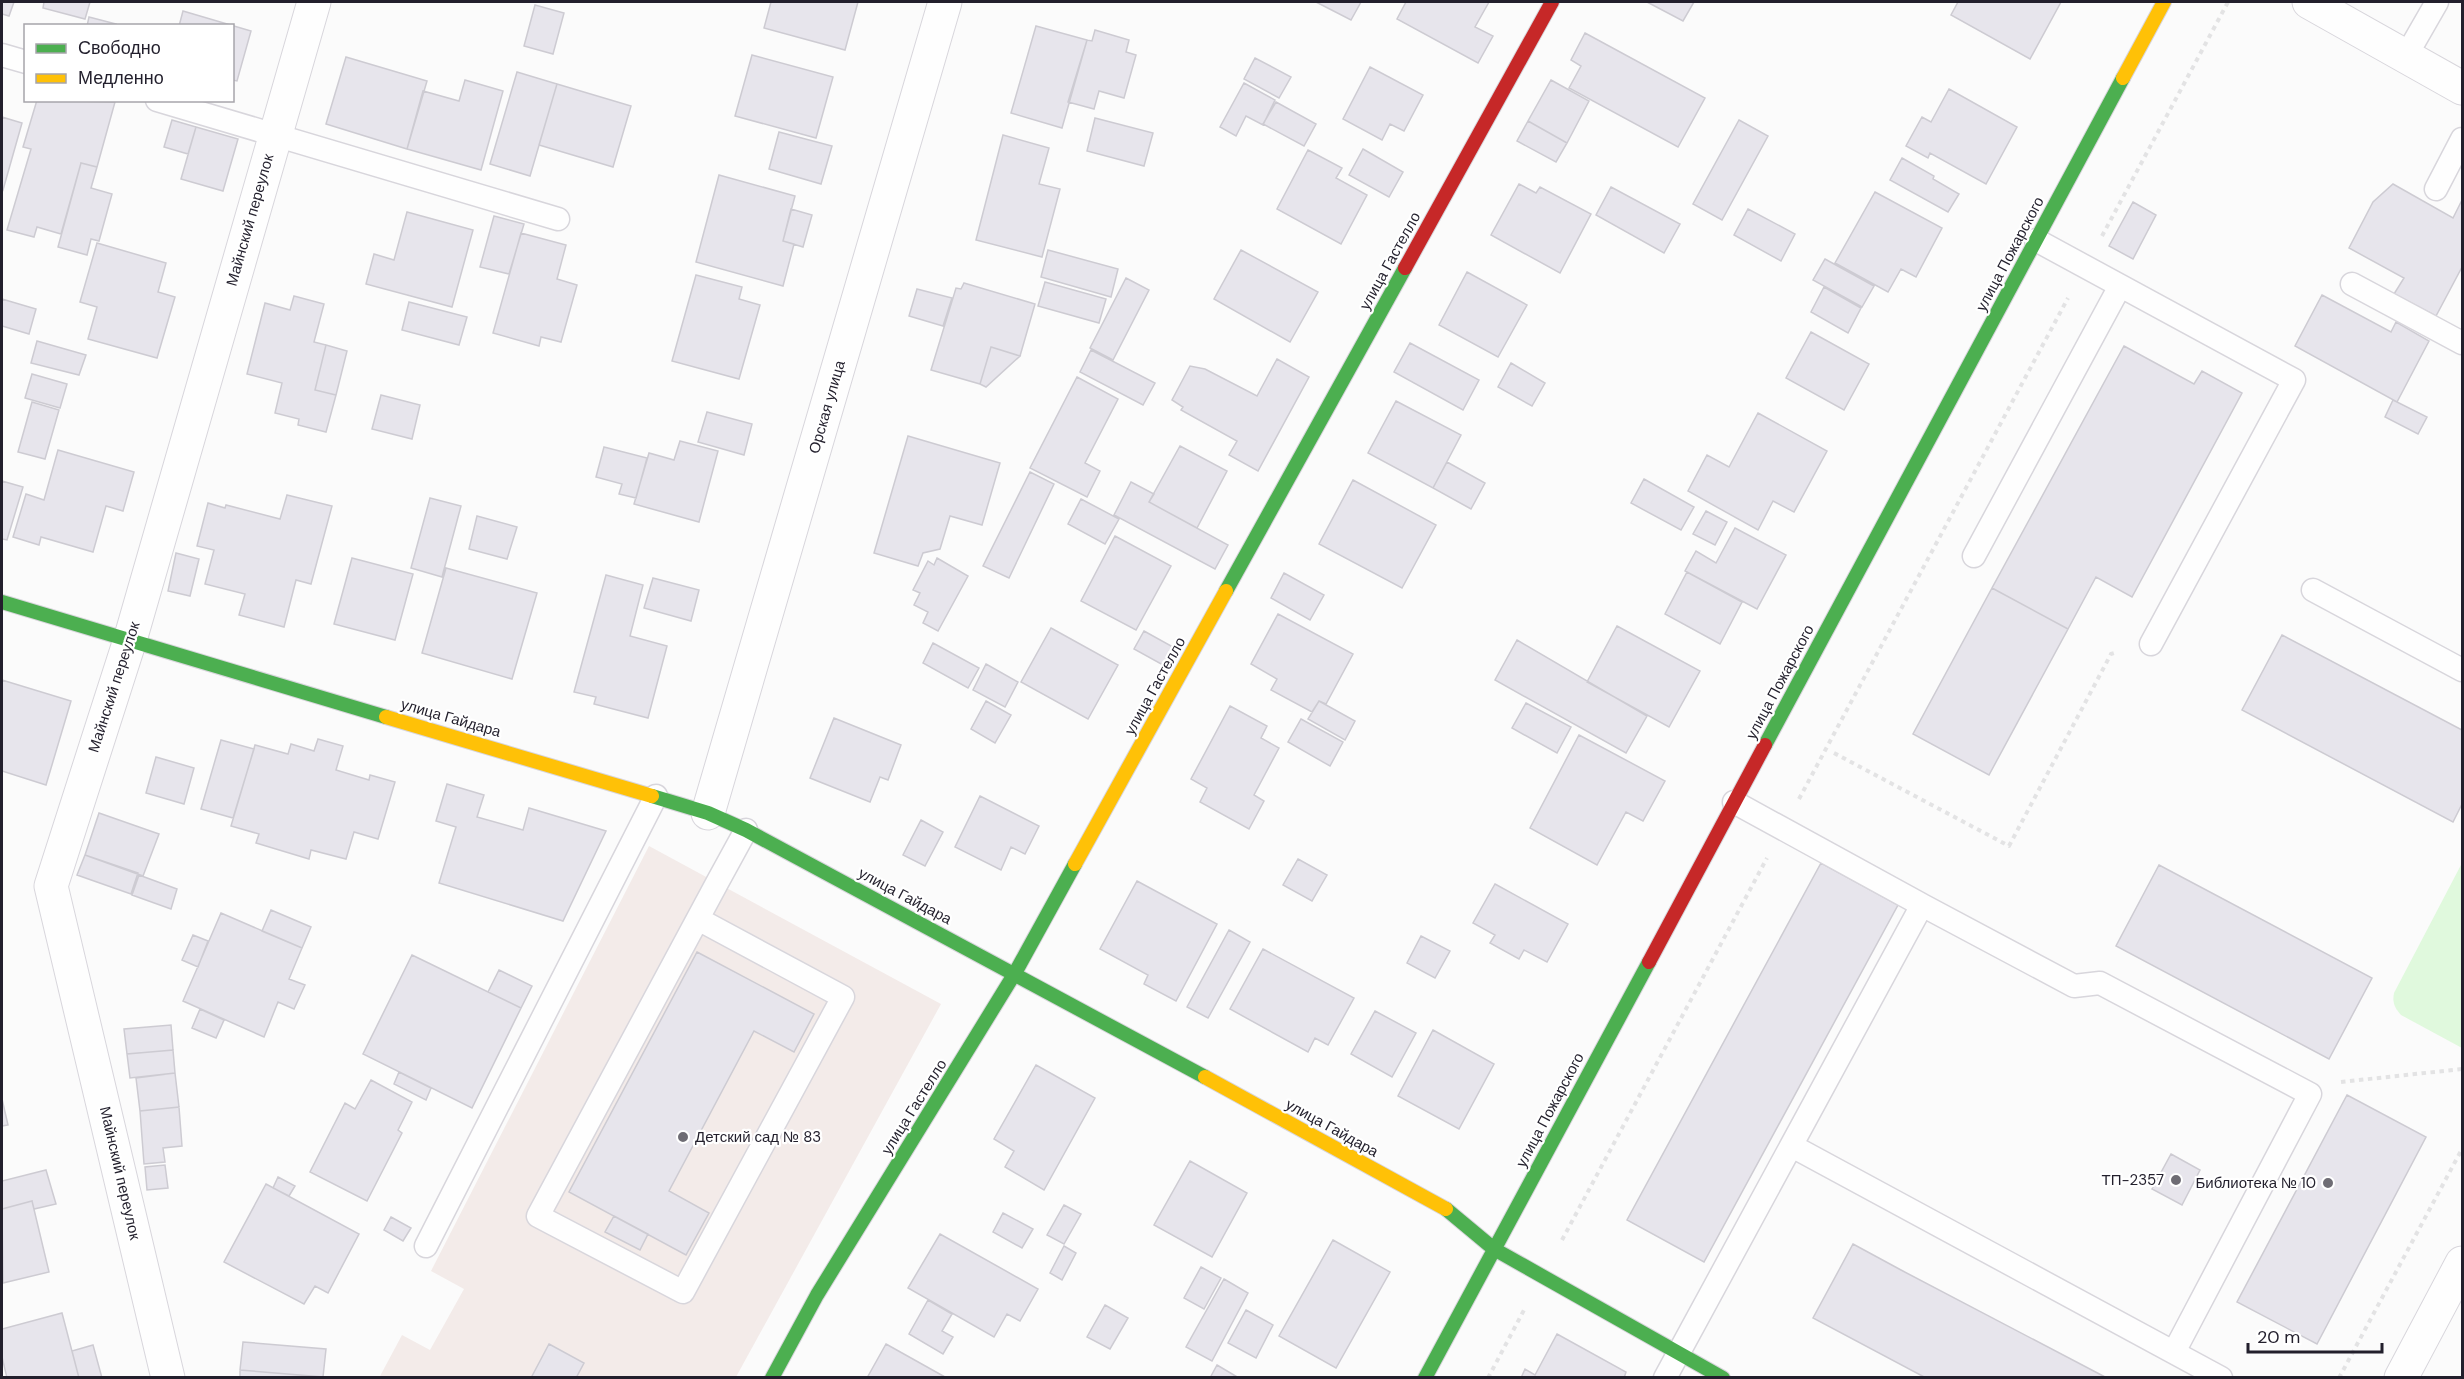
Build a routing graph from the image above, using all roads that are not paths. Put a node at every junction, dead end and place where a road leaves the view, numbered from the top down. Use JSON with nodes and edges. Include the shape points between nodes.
{"nodes":[{"id":1,"x":314,"y":2,"type":"edge"},
{"id":2,"x":945,"y":2,"type":"edge"},
{"id":3,"x":1552,"y":2,"type":"edge"},
{"id":4,"x":2164,"y":2,"type":"edge"},
{"id":5,"x":2309,"y":2,"type":"edge"},
{"id":6,"x":2437,"y":2,"type":"edge"},
{"id":7,"x":2,"y":56,"type":"edge"},
{"id":8,"x":2406,"y":56,"type":"junction"},
{"id":9,"x":24,"y":62,"type":"edge"},
{"id":10,"x":2463,"y":88,"type":"edge"},
{"id":11,"x":164,"y":102,"type":"edge"},
{"id":12,"x":275,"y":134,"type":"junction"},
{"id":13,"x":2463,"y":139,"type":"edge"},
{"id":14,"x":2436,"y":189,"type":"dead end"},
{"id":15,"x":558,"y":219,"type":"dead end"},
{"id":16,"x":2036,"y":240,"type":"junction"},
{"id":17,"x":2352,"y":284,"type":"dead end"},
{"id":18,"x":2120,"y":286,"type":"junction"},
{"id":19,"x":2463,"y":343,"type":"edge"},
{"id":20,"x":1974,"y":556,"type":"dead end"},
{"id":21,"x":2313,"y":590,"type":"dead end"},
{"id":22,"x":2,"y":602,"type":"edge"},
{"id":23,"x":130,"y":640,"type":"junction"},
{"id":24,"x":2151,"y":644,"type":"road end"},
{"id":25,"x":2463,"y":670,"type":"edge"},
{"id":26,"x":656,"y":796,"type":"junction"},
{"id":27,"x":1734,"y":802,"type":"junction"},
{"id":28,"x":708,"y":813,"type":"junction"},
{"id":29,"x":746,"y":830,"type":"junction"},
{"id":30,"x":1922,"y":905,"type":"junction"},
{"id":31,"x":698,"y":919,"type":"junction"},
{"id":32,"x":1015,"y":973,"type":"junction"},
{"id":33,"x":1792,"y":1146,"type":"junction"},
{"id":34,"x":426,"y":1246,"type":"dead end"},
{"id":35,"x":1494,"y":1249,"type":"junction"},
{"id":36,"x":2463,"y":1263,"type":"edge"},
{"id":37,"x":2174,"y":1352,"type":"junction"},
{"id":38,"x":1678,"y":1353,"type":"junction"},
{"id":39,"x":168,"y":1377,"type":"edge"},
{"id":40,"x":772,"y":1377,"type":"edge"},
{"id":41,"x":1425,"y":1377,"type":"edge"},
{"id":42,"x":1665,"y":1377,"type":"edge"},
{"id":43,"x":1723,"y":1377,"type":"edge"},
{"id":44,"x":2222,"y":1377,"type":"edge"},
{"id":45,"x":2401,"y":1377,"type":"edge"}],
"edges":[{"from":1,"to":12,"type":"street","name":"Майнский переулок"},
{"from":2,"to":28,"type":"street","name":"Орская улица"},
{"from":3,"to":32,"type":"street","name":"улица Гастелло"},
{"from":4,"to":16,"type":"street","name":"улица Пожарского"},
{"from":5,"to":8,"type":"street"},
{"from":6,"to":8,"type":"lane"},
{"from":7,"to":9,"type":"lane"},
{"from":8,"to":10,"type":"street"},
{"from":11,"to":12,"type":"lane"},
{"from":12,"to":15,"type":"lane"},
{"from":12,"to":23,"type":"street","name":"Майнский переулок"},
{"from":13,"to":14,"type":"lane"},
{"from":16,"to":18,"type":"lane"},
{"from":16,"to":27,"type":"street","name":"улица Пожарского"},
{"from":17,"to":19,"type":"lane"},
{"from":18,"to":20,"type":"lane"},
{"from":18,"to":24,"type":"lane","via":[[2294,380]]},
{"from":21,"to":25,"type":"lane"},
{"from":22,"to":23,"type":"street","name":"улица Гайдара"},
{"from":23,"to":26,"type":"street","name":"улица Гайдара"},
{"from":23,"to":39,"type":"street","name":"Майнский переулок","via":[[51,886]]},
{"from":26,"to":28,"type":"street","name":"улица Гайдара"},
{"from":26,"to":34,"type":"lane"},
{"from":27,"to":30,"type":"lane"},
{"from":27,"to":35,"type":"street","name":"улица Пожарского"},
{"from":28,"to":29,"type":"street","name":"улица Гайдара"},
{"from":29,"to":31,"type":"lane"},
{"from":29,"to":32,"type":"street","name":"улица Гайдара"},
{"from":30,"to":33,"type":"lane"},
{"from":30,"to":37,"type":"lane","via":[[2074,986],[2100,983],[2310,1095]]},
{"from":31,"to":31,"type":"lane","via":[[538,1216],[683,1293],[843,997]]},
{"from":32,"to":35,"type":"street","name":"улица Гайдара","via":[[1449,1211]]},
{"from":32,"to":40,"type":"street","name":"улица Гастелло"},
{"from":33,"to":37,"type":"lane"},
{"from":33,"to":38,"type":"lane"},
{"from":35,"to":38,"type":"street","name":"улица Гайдара"},
{"from":35,"to":41,"type":"street","name":"улица Пожарского"},
{"from":36,"to":45,"type":"street"},
{"from":37,"to":44,"type":"lane"},
{"from":38,"to":42,"type":"lane"},
{"from":38,"to":43,"type":"street","name":"улица Гайдара"}]}
